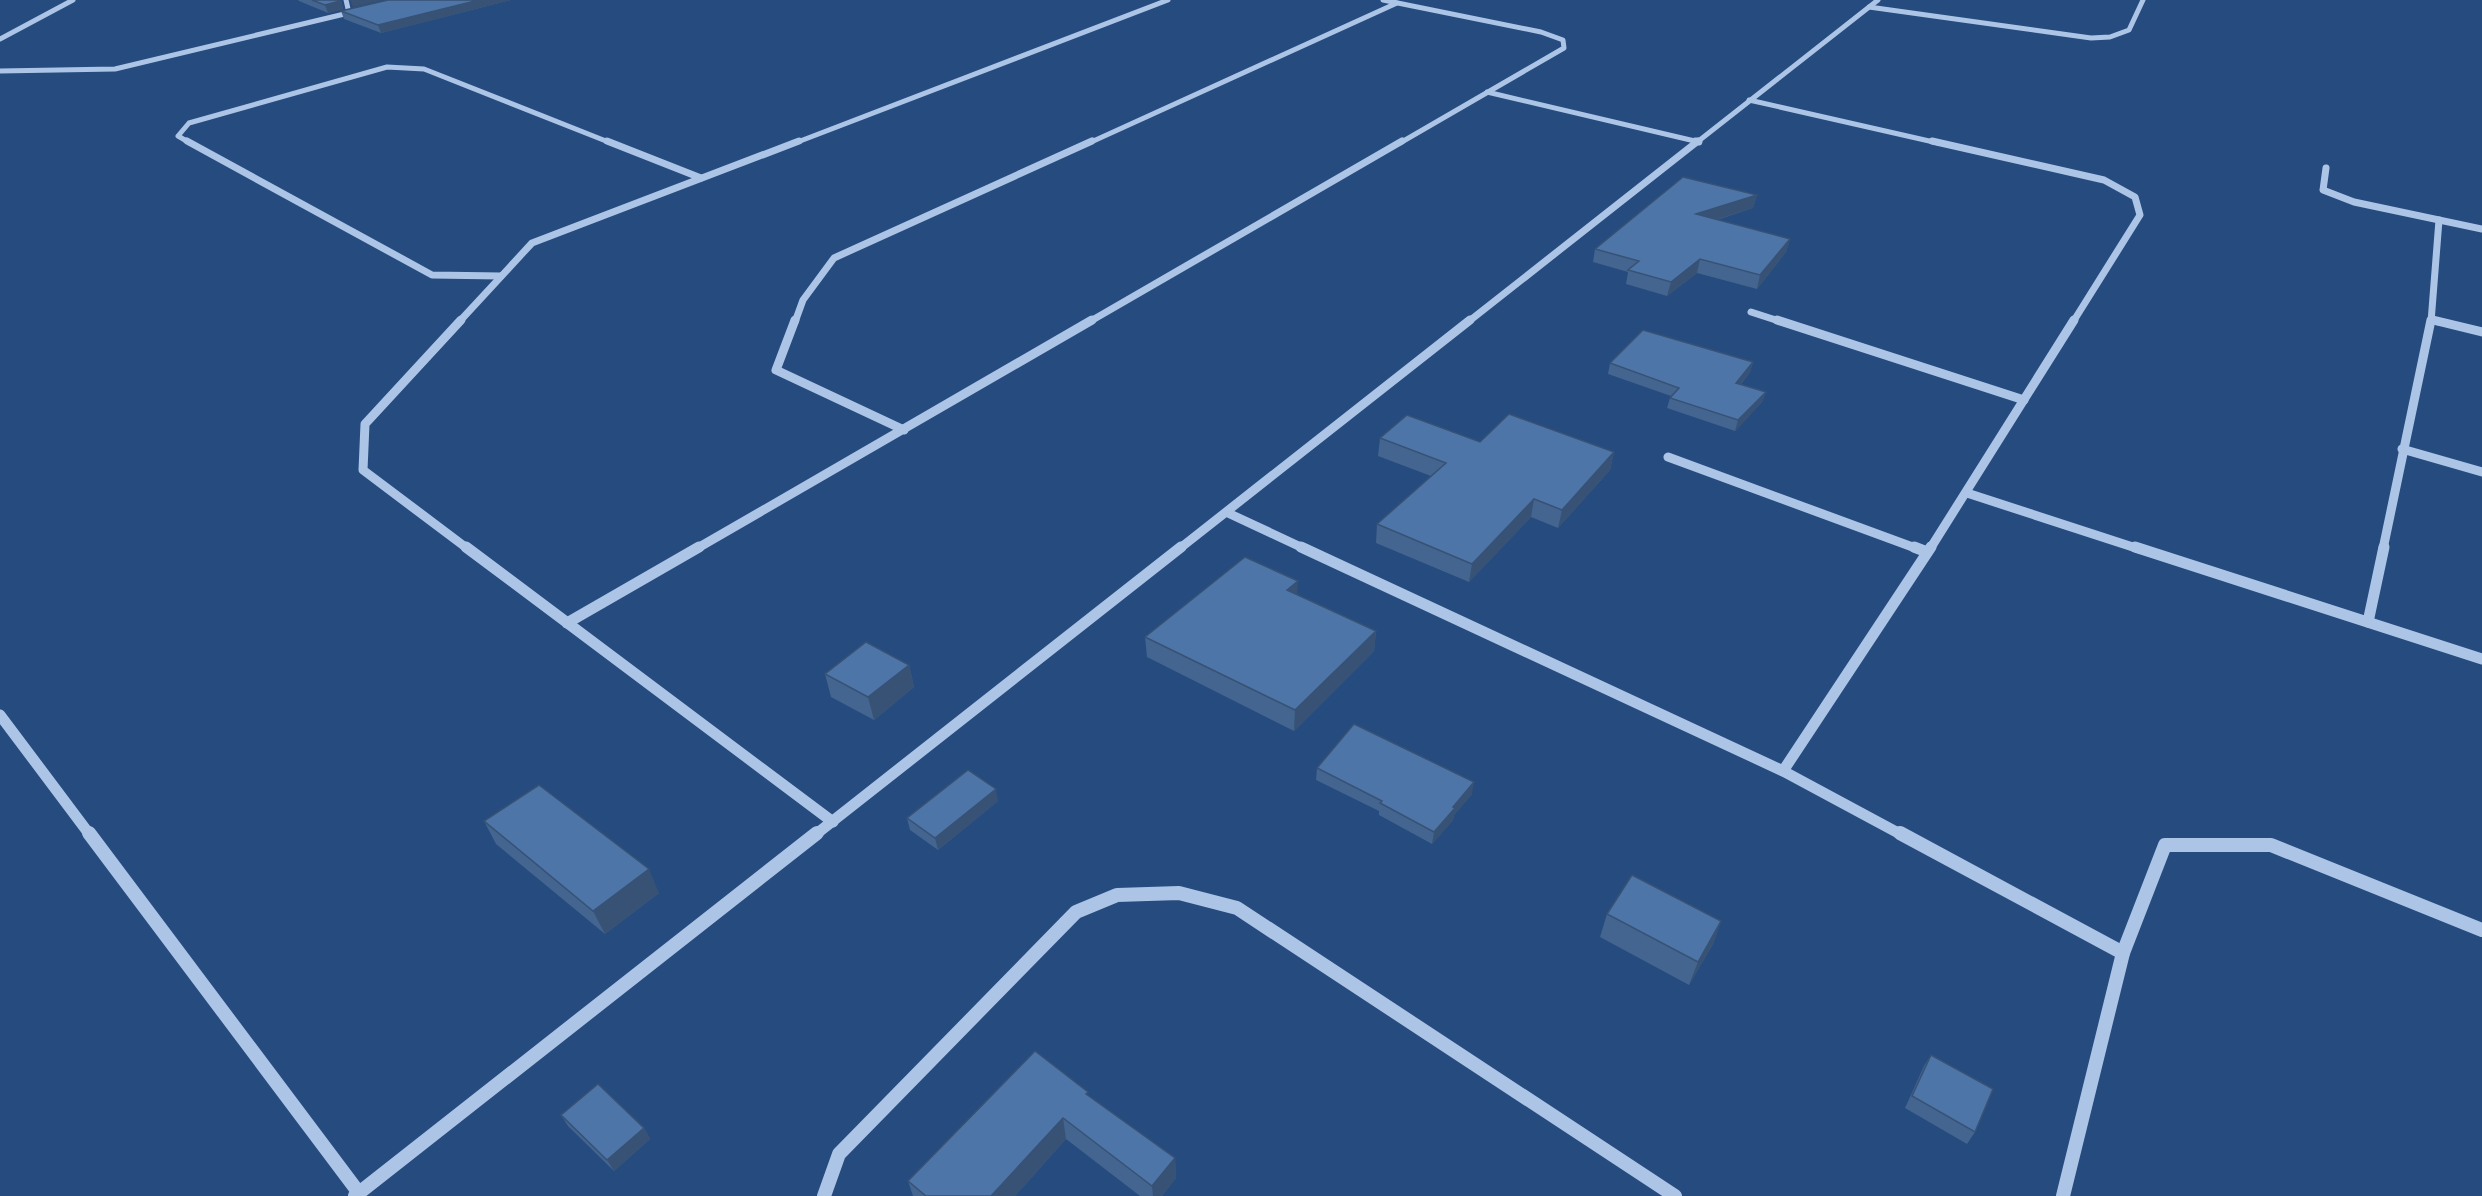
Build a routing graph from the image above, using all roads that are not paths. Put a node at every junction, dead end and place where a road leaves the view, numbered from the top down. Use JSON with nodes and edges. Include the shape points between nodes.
{"nodes":[{"id":1,"x":73,"y":0,"type":"edge"},
{"id":2,"x":346,"y":0,"type":"edge"},
{"id":3,"x":1168,"y":0,"type":"edge"},
{"id":4,"x":1383,"y":0,"type":"edge"},
{"id":5,"x":1878,"y":0,"type":"edge"},
{"id":6,"x":2143,"y":0,"type":"edge"},
{"id":7,"x":1397,"y":3,"type":"junction"},
{"id":8,"x":369,"y":8,"type":"edge"},
{"id":9,"x":1869,"y":8,"type":"junction"},
{"id":10,"x":349,"y":13,"type":"junction"},
{"id":11,"x":0,"y":39,"type":"edge"},
{"id":12,"x":0,"y":71,"type":"edge"},
{"id":13,"x":1487,"y":92,"type":"junction"},
{"id":14,"x":1749,"y":100,"type":"junction"},
{"id":15,"x":1699,"y":142,"type":"junction"},
{"id":16,"x":2326,"y":168,"type":"dead end"},
{"id":17,"x":701,"y":178,"type":"junction"},
{"id":18,"x":2439,"y":220,"type":"junction"},
{"id":19,"x":2482,"y":229,"type":"edge"},
{"id":20,"x":501,"y":276,"type":"junction"},
{"id":21,"x":1751,"y":312,"type":"dead end"},
{"id":22,"x":2431,"y":320,"type":"junction"},
{"id":23,"x":2482,"y":332,"type":"edge"},
{"id":24,"x":2024,"y":400,"type":"junction"},
{"id":25,"x":904,"y":430,"type":"junction"},
{"id":26,"x":2402,"y":449,"type":"junction"},
{"id":27,"x":1668,"y":457,"type":"dead end"},
{"id":28,"x":2482,"y":472,"type":"edge"},
{"id":29,"x":1967,"y":493,"type":"junction"},
{"id":30,"x":1228,"y":513,"type":"junction"},
{"id":31,"x":1927,"y":552,"type":"junction"},
{"id":32,"x":2368,"y":622,"type":"junction"},
{"id":33,"x":567,"y":623,"type":"junction"},
{"id":34,"x":2482,"y":658,"type":"edge"},
{"id":35,"x":0,"y":715,"type":"edge"},
{"id":36,"x":1783,"y":771,"type":"junction"},
{"id":37,"x":833,"y":822,"type":"junction"},
{"id":38,"x":2482,"y":930,"type":"edge"},
{"id":39,"x":2123,"y":953,"type":"junction"},
{"id":40,"x":357,"y":1194,"type":"edge"},
{"id":41,"x":824,"y":1196,"type":"edge"},
{"id":42,"x":1675,"y":1196,"type":"edge"},
{"id":43,"x":2063,"y":1196,"type":"edge"}],
"edges":[{"from":1,"to":11,"type":"street"},
{"from":2,"to":10,"type":"street"},
{"from":3,"to":17,"type":"street"},
{"from":4,"to":7,"type":"street"},
{"from":5,"to":9,"type":"street"},
{"from":6,"to":9,"type":"street","via":[[2129,30],[2121,35],[2091,38]]},
{"from":7,"to":13,"type":"street","via":[[1541,32],[1563,40],[1563,48]]},
{"from":7,"to":25,"type":"street","via":[[834,258],[803,300],[776,370]]},
{"from":8,"to":10,"type":"street"},
{"from":9,"to":14,"type":"street"},
{"from":10,"to":12,"type":"street","via":[[115,69]]},
{"from":13,"to":15,"type":"street"},
{"from":13,"to":25,"type":"street"},
{"from":14,"to":15,"type":"street"},
{"from":14,"to":24,"type":"street","via":[[2104,180],[2135,197],[2140,215]]},
{"from":15,"to":30,"type":"street"},
{"from":16,"to":18,"type":"street","via":[[2323,190],[2354,202]]},
{"from":17,"to":20,"type":"street","via":[[532,243]]},
{"from":17,"to":20,"type":"street","via":[[424,69],[387,67],[189,123],[178,136],[432,275]]},
{"from":18,"to":19,"type":"street"},
{"from":18,"to":22,"type":"street"},
{"from":20,"to":33,"type":"street","via":[[364,424],[363,470]]},
{"from":21,"to":24,"type":"street"},
{"from":22,"to":23,"type":"street"},
{"from":22,"to":26,"type":"street"},
{"from":24,"to":29,"type":"street"},
{"from":25,"to":33,"type":"street"},
{"from":26,"to":28,"type":"street"},
{"from":26,"to":32,"type":"street"},
{"from":27,"to":31,"type":"street"},
{"from":29,"to":31,"type":"street"},
{"from":29,"to":32,"type":"street"},
{"from":30,"to":36,"type":"street"},
{"from":30,"to":37,"type":"street"},
{"from":31,"to":36,"type":"street"},
{"from":32,"to":34,"type":"street"},
{"from":33,"to":37,"type":"street"},
{"from":35,"to":40,"type":"street"},
{"from":36,"to":39,"type":"street"},
{"from":37,"to":40,"type":"street"},
{"from":38,"to":39,"type":"street","via":[[2271,845],[2165,845]]},
{"from":39,"to":43,"type":"street"},
{"from":41,"to":42,"type":"street","via":[[839,1154],[1076,912],[1117,895],[1179,893],[1237,908]]}]}
